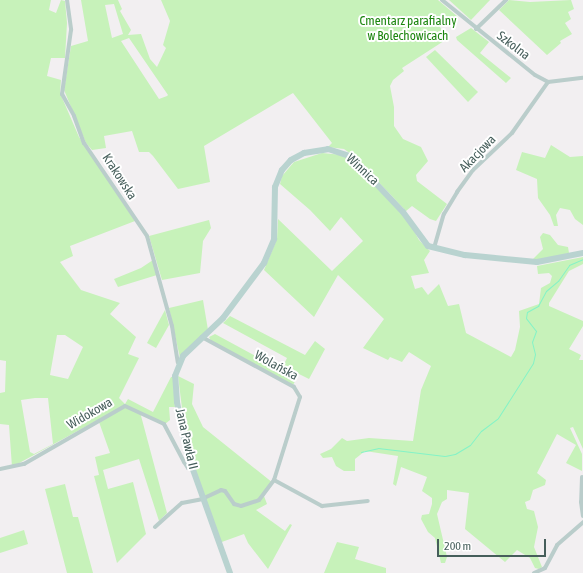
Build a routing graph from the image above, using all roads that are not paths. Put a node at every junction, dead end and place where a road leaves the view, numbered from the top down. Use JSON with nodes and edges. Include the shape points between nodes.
{"nodes":[{"id":1,"x":67,"y":0,"type":"edge"},
{"id":2,"x":442,"y":0,"type":"edge"},
{"id":3,"x":506,"y":0,"type":"edge"},
{"id":4,"x":476,"y":29,"type":"junction"},
{"id":5,"x":583,"y":78,"type":"edge"},
{"id":6,"x":548,"y":82,"type":"junction"},
{"id":7,"x":434,"y":248,"type":"junction"},
{"id":8,"x":583,"y":253,"type":"edge"},
{"id":9,"x":202,"y":337,"type":"junction"},
{"id":10,"x":178,"y":363,"type":"junction"},
{"id":11,"x":192,"y":468,"type":"junction"},
{"id":12,"x":0,"y":469,"type":"edge"},
{"id":13,"x":582,"y":477,"type":"edge"},
{"id":14,"x":274,"y":480,"type":"junction"},
{"id":15,"x":202,"y":499,"type":"junction"},
{"id":16,"x":368,"y":501,"type":"dead end"},
{"id":17,"x":583,"y":516,"type":"edge"},
{"id":18,"x":583,"y":522,"type":"edge"},
{"id":19,"x":155,"y":527,"type":"dead end"},
{"id":20,"x":230,"y":573,"type":"edge"},
{"id":21,"x":534,"y":573,"type":"edge"}],
"edges":[{"from":1,"to":10,"type":"street","name":"Krakowska","via":[[70,35],[62,94],[84,143],[147,236],[172,326]]},
{"from":2,"to":4,"type":"street","name":"Szkolna"},
{"from":3,"to":4,"type":"street"},
{"from":4,"to":6,"type":"street","name":"Szkolna","via":[[535,75]]},
{"from":5,"to":6,"type":"street"},
{"from":6,"to":7,"type":"street","name":"Akacjowa","via":[[512,132],[475,168],[458,192],[444,214]]},
{"from":7,"to":8,"type":"street","name":"Winnica","via":[[484,258],[537,262]]},
{"from":7,"to":9,"type":"street","name":"Winnica","via":[[422,241],[403,212],[350,156],[332,149],[304,153],[292,160],[278,177],[271,249],[241,297],[224,318]]},
{"from":9,"to":10,"type":"street"},
{"from":9,"to":14,"type":"street","name":"Wolańska","via":[[299,391],[300,397],[289,439]]},
{"from":10,"to":11,"type":"street","name":"Jana Pawła II","via":[[177,402]]},
{"from":11,"to":12,"type":"street","name":"Widokowa","via":[[188,468],[184,462],[164,424],[124,406],[24,464]]},
{"from":11,"to":15,"type":"street","name":"Jana Pawła II"},
{"from":13,"to":17,"type":"street"},
{"from":14,"to":15,"type":"street","name":"Wolańska","via":[[269,490],[251,504],[234,504],[225,491],[221,490]]},
{"from":14,"to":16,"type":"street","via":[[322,506]]},
{"from":15,"to":19,"type":"street","via":[[182,503]]},
{"from":15,"to":20,"type":"street","name":"Jana Pawła II"},
{"from":18,"to":21,"type":"street","via":[[557,545],[545,568]]}]}
